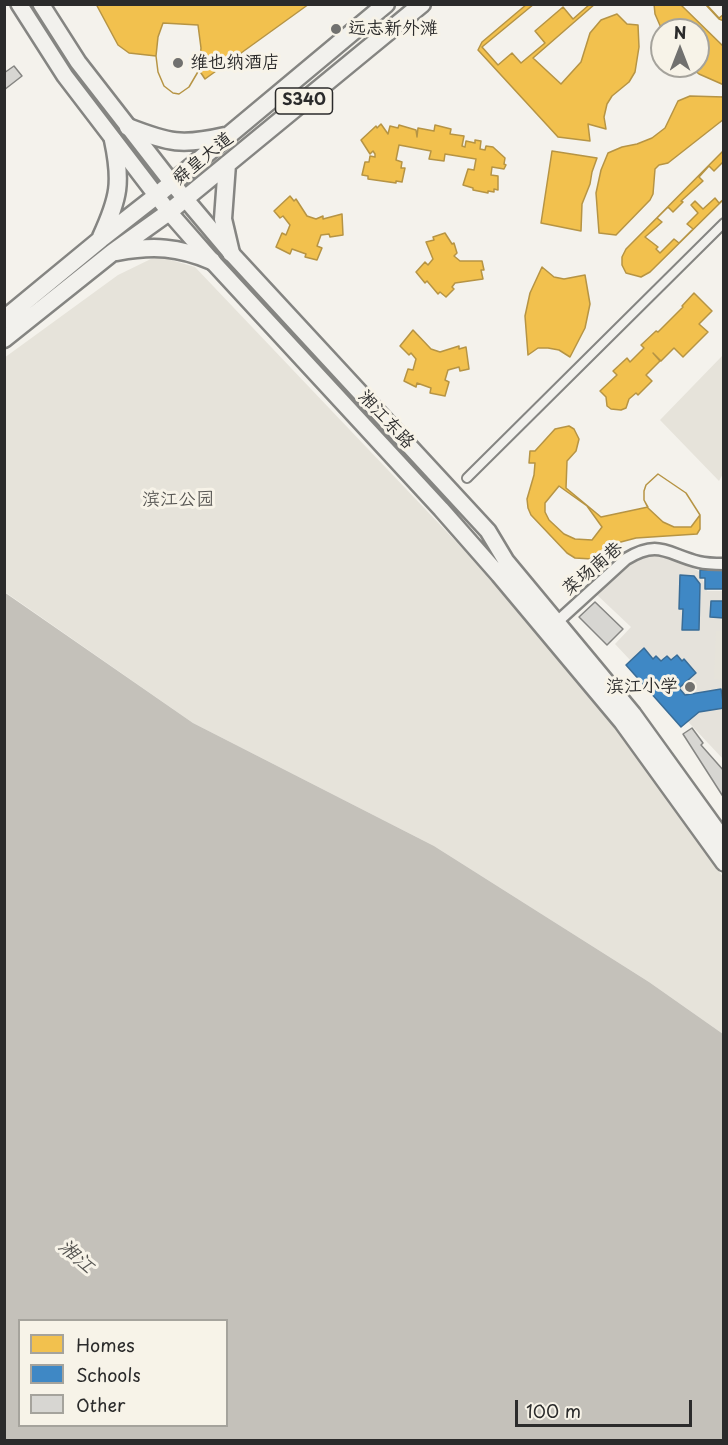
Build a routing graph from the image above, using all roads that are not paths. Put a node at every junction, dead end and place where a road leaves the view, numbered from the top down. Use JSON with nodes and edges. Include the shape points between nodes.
{"nodes":[{"id":1,"x":19,"y":4,"type":"edge"},
{"id":2,"x":41,"y":4,"type":"edge"},
{"id":3,"x":386,"y":4,"type":"edge"},
{"id":4,"x":422,"y":4,"type":"edge"},
{"id":5,"x":128,"y":127,"type":"junction"},
{"id":6,"x":229,"y":135,"type":"junction"},
{"id":7,"x":114,"y":140,"type":"junction"},
{"id":8,"x":227,"y":164,"type":"junction"},
{"id":9,"x":172,"y":183,"type":"junction"},
{"id":10,"x":156,"y":196,"type":"junction"},
{"id":11,"x":185,"y":198,"type":"junction"},
{"id":12,"x":169,"y":212,"type":"junction"},
{"id":13,"x":723,"y":223,"type":"edge"},
{"id":14,"x":101,"y":239,"type":"junction"},
{"id":15,"x":113,"y":252,"type":"junction"},
{"id":16,"x":231,"y":253,"type":"junction"},
{"id":17,"x":212,"y":261,"type":"junction"},
{"id":18,"x":256,"y":279,"type":"junction"},
{"id":19,"x":242,"y":294,"type":"junction"},
{"id":20,"x":4,"y":319,"type":"edge"},
{"id":21,"x":4,"y":339,"type":"edge"},
{"id":22,"x":467,"y":478,"type":"dead end"},
{"id":23,"x":723,"y":564,"type":"edge"},
{"id":24,"x":557,"y":622,"type":"junction"},
{"id":25,"x":723,"y":840,"type":"edge"},
{"id":26,"x":723,"y":863,"type":"edge"}],
"edges":[{"from":1,"to":7,"type":"main road","name":"湘江东路","via":[[65,76]]},
{"from":2,"to":5,"type":"main road","name":"湘江东路","via":[[78,62]]},
{"from":3,"to":6,"type":"main road","name":"舜皇大道","number":"S340"},
{"from":4,"to":8,"type":"main road","name":"舜皇大道","number":"S340"},
{"from":5,"to":6,"type":"main road","via":[[178,142]]},
{"from":5,"to":9,"type":"main road","name":"湘江东路"},
{"from":6,"to":9,"type":"main road","name":"舜皇大道","number":"S340"},
{"from":7,"to":10,"type":"main road","name":"湘江东路"},
{"from":7,"to":14,"type":"main road","via":[[119,189]]},
{"from":8,"to":11,"type":"main road","name":"舜皇大道","number":"S340"},
{"from":8,"to":16,"type":"main road","via":[[223,219]]},
{"from":9,"to":10,"type":"main road","name":"舜皇大道","number":"S340"},
{"from":9,"to":11,"type":"main road","name":"湘江东路"},
{"from":10,"to":12,"type":"main road","name":"湘江东路"},
{"from":10,"to":14,"type":"main road","name":"舜皇大道","number":"S340"},
{"from":11,"to":12,"type":"main road","name":"舜皇大道","number":"S340"},
{"from":11,"to":16,"type":"main road","name":"湘江东路"},
{"from":12,"to":15,"type":"main road","name":"舜皇大道","number":"S340"},
{"from":12,"to":17,"type":"main road","name":"湘江东路"},
{"from":13,"to":22,"type":"street"},
{"from":14,"to":20,"type":"main road","name":"舜皇大道","number":"S340"},
{"from":15,"to":17,"type":"main road","via":[[164,248],[187,251]]},
{"from":15,"to":21,"type":"main road","name":"舜皇大道","number":"S340"},
{"from":16,"to":18,"type":"main road","name":"湘江东路"},
{"from":17,"to":19,"type":"main road","name":"湘江东路"},
{"from":18,"to":19,"type":"main road"},
{"from":18,"to":24,"type":"main road","name":"湘江东路","via":[[488,531],[506,561]]},
{"from":19,"to":26,"type":"main road","name":"湘江东路","via":[[499,575],[622,722]]},
{"from":23,"to":24,"type":"street","name":"菜场南巷","via":[[702,563],[662,549],[636,553]]},
{"from":24,"to":25,"type":"main road","name":"湘江东路","via":[[633,714]]}]}
